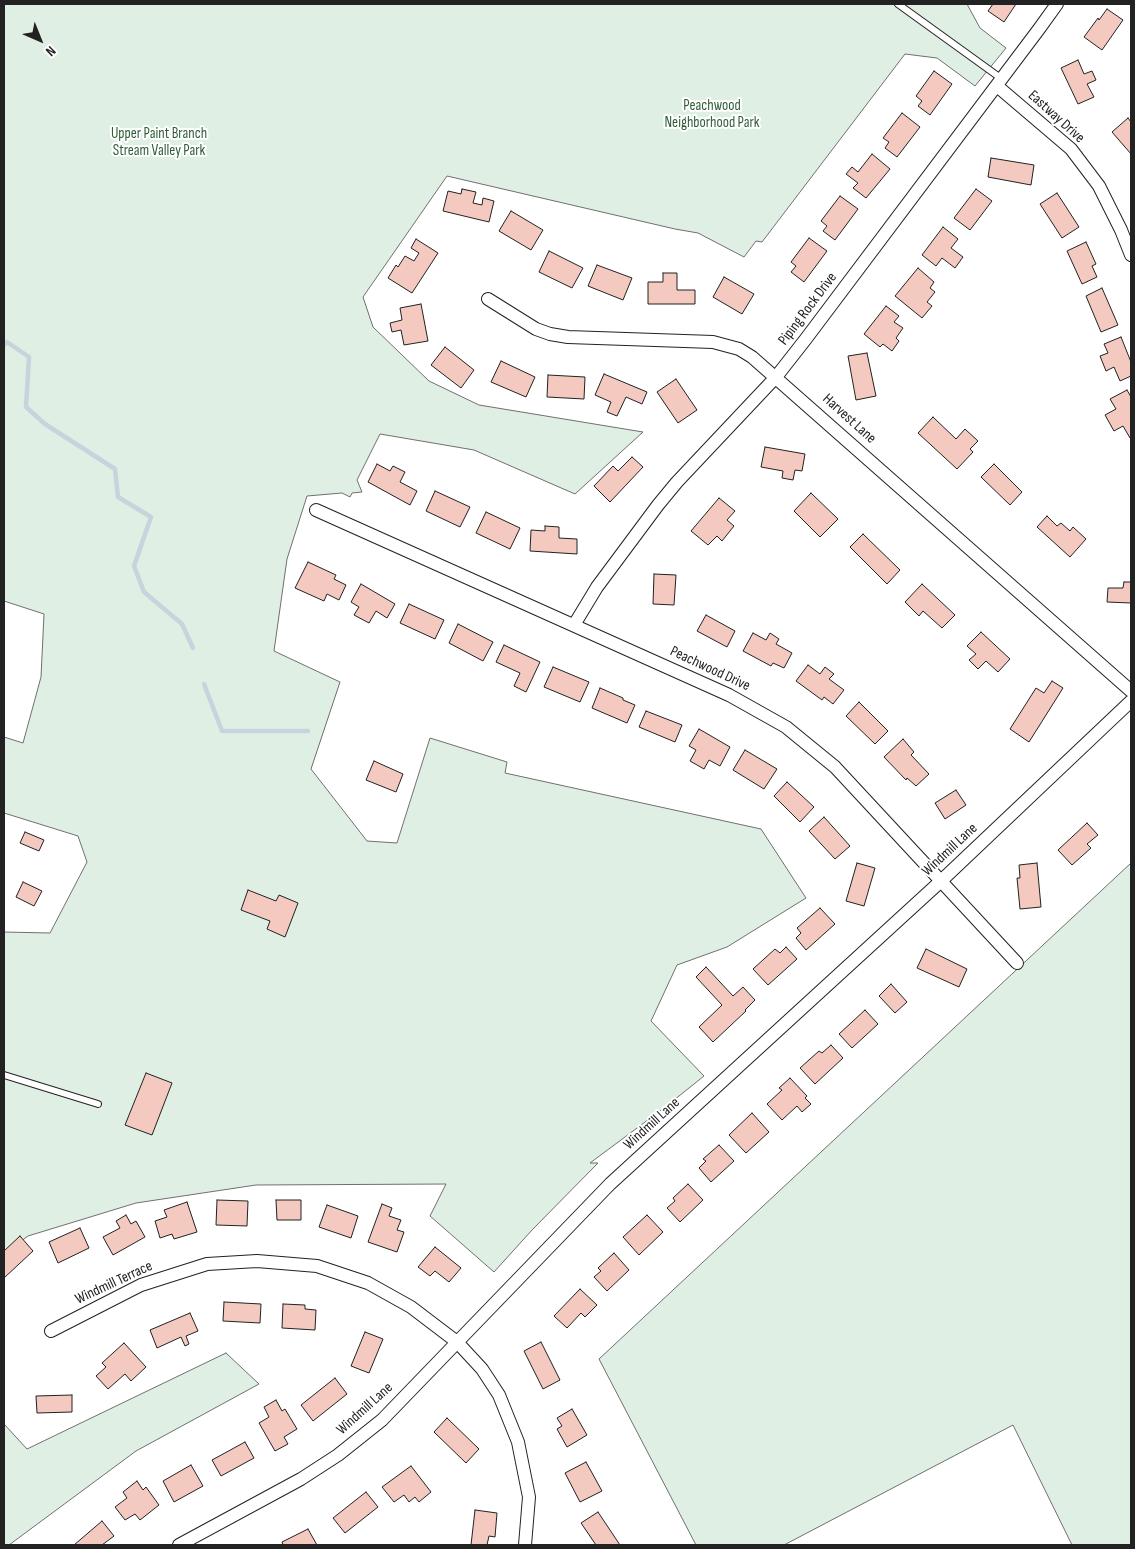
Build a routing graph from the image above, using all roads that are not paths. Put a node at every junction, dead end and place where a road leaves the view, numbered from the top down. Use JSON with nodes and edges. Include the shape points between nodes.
{"nodes":[{"id":1,"x":898,"y":4,"type":"edge"},
{"id":2,"x":1057,"y":4,"type":"edge"},
{"id":3,"x":999,"y":83,"type":"junction"},
{"id":4,"x":1131,"y":255,"type":"edge"},
{"id":5,"x":488,"y":299,"type":"dead end"},
{"id":6,"x":776,"y":377,"type":"junction"},
{"id":7,"x":316,"y":510,"type":"dead end"},
{"id":8,"x":574,"y":625,"type":"junction"},
{"id":9,"x":1131,"y":691,"type":"edge"},
{"id":10,"x":1131,"y":701,"type":"edge"},
{"id":11,"x":941,"y":882,"type":"junction"},
{"id":12,"x":1017,"y":963,"type":"dead end"},
{"id":13,"x":4,"y":1075,"type":"edge"},
{"id":14,"x":98,"y":1104,"type":"dead end"},
{"id":15,"x":51,"y":1331,"type":"dead end"},
{"id":16,"x":457,"y":1342,"type":"junction"},
{"id":17,"x":179,"y":1545,"type":"edge"},
{"id":18,"x":525,"y":1545,"type":"edge"}],
"edges":[{"from":1,"to":3,"type":"lane"},
{"from":2,"to":3,"type":"street","name":"Piping Rock Drive"},
{"from":3,"to":4,"type":"street","name":"Eastway Drive","via":[[1071,149],[1099,186]]},
{"from":3,"to":6,"type":"street","name":"Piping Rock Drive"},
{"from":5,"to":6,"type":"street","name":"Harvest Lane","via":[[536,329],[550,334],[727,345],[752,357]]},
{"from":6,"to":8,"type":"street","name":"Piping Rock Drive","via":[[658,505],[602,580]]},
{"from":6,"to":9,"type":"street","name":"Harvest Lane"},
{"from":7,"to":8,"type":"street","name":"Peachwood Drive"},
{"from":8,"to":11,"type":"street","name":"Peachwood Drive","via":[[730,695],[786,727],[835,768]]},
{"from":10,"to":11,"type":"street","name":"Windmill Lane"},
{"from":11,"to":12,"type":"street","name":"Peachwood Drive"},
{"from":11,"to":16,"type":"street","name":"Windmill Lane","via":[[610,1184]]},
{"from":13,"to":14,"type":"lane"},
{"from":15,"to":16,"type":"street","name":"Windmill Terrace","via":[[141,1285],[207,1264],[257,1261],[317,1266],[368,1283],[411,1307]]},
{"from":16,"to":17,"type":"street","name":"Windmill Lane","via":[[382,1420],[338,1455],[301,1479]]},
{"from":16,"to":18,"type":"street","name":"Windmill Terrace","via":[[482,1369],[499,1395],[518,1442],[529,1497]]}]}
